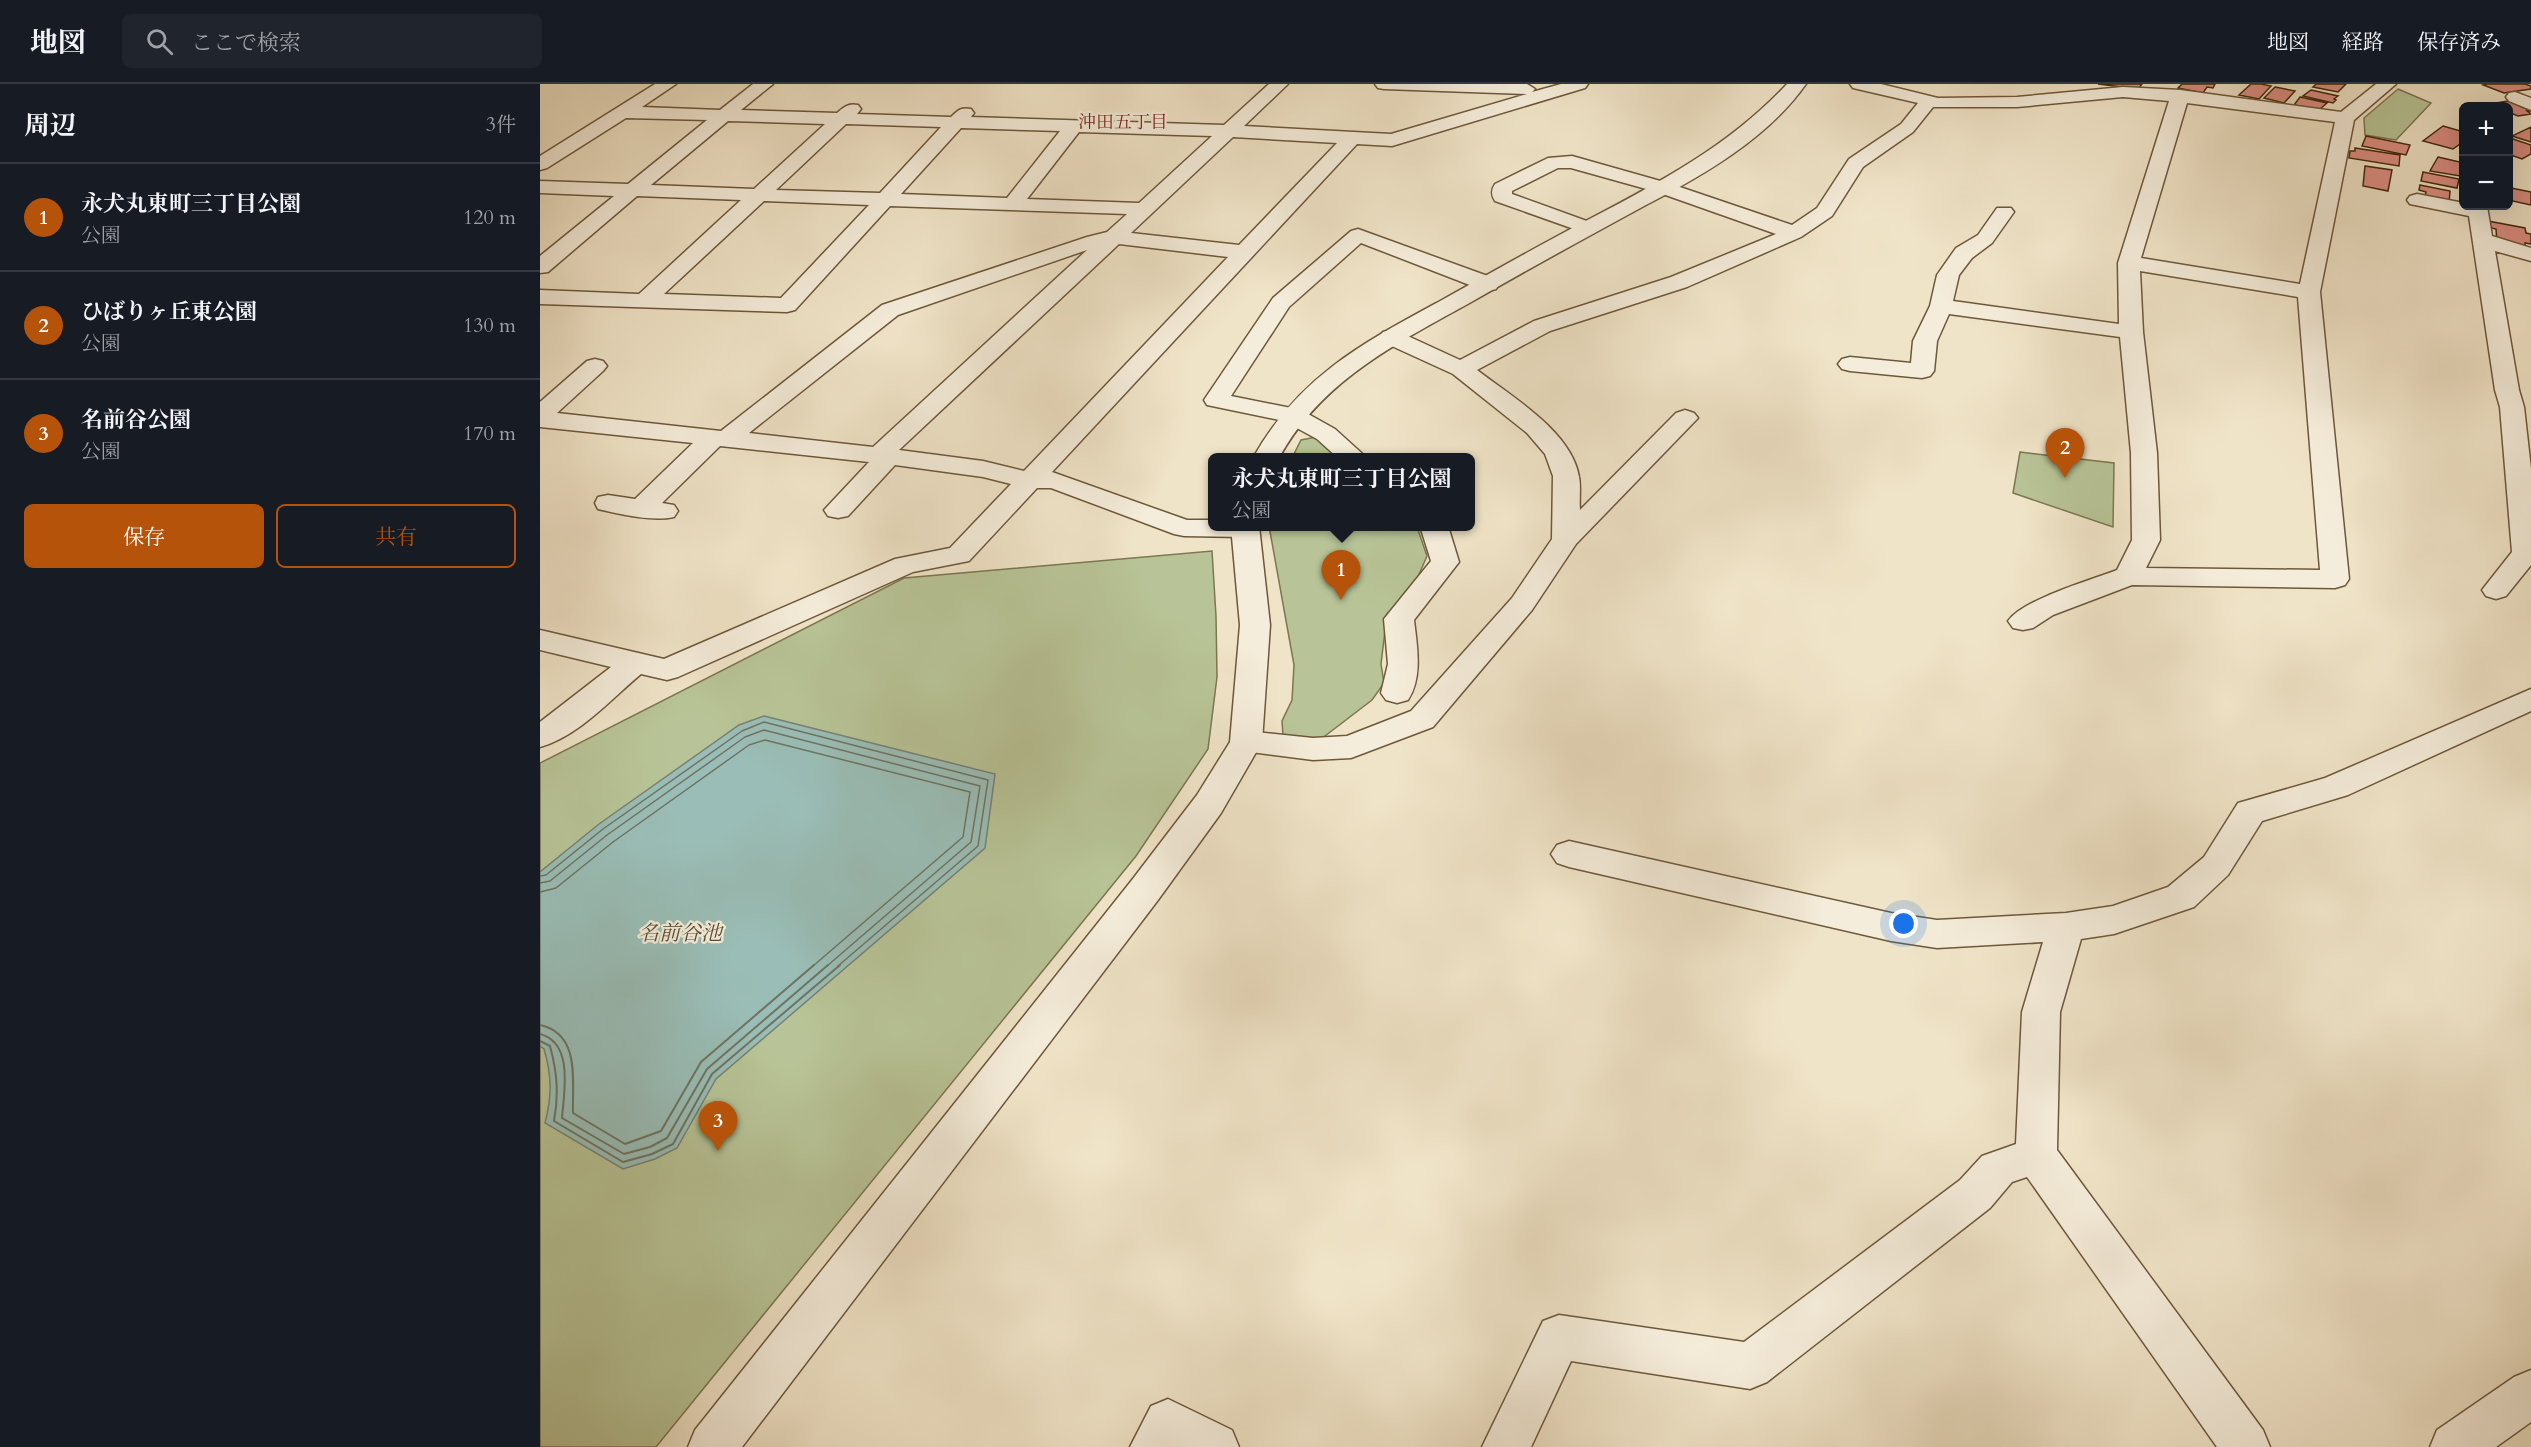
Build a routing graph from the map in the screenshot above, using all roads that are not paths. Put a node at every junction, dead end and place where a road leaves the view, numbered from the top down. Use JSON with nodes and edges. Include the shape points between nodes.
{"nodes":[{"id":1,"x":668,"y":84,"type":"edge"},
{"id":2,"x":764,"y":84,"type":"edge"},
{"id":3,"x":1279,"y":84,"type":"edge"},
{"id":4,"x":1384,"y":84,"type":"edge"},
{"id":5,"x":1579,"y":84,"type":"edge"},
{"id":6,"x":1797,"y":84,"type":"edge"},
{"id":7,"x":1859,"y":84,"type":"edge"},
{"id":8,"x":2025,"y":84,"type":"edge"},
{"id":9,"x":2236,"y":84,"type":"edge"},
{"id":10,"x":2387,"y":84,"type":"edge"},
{"id":11,"x":1961,"y":85,"type":"edge"},
{"id":12,"x":1554,"y":90,"type":"junction"},
{"id":13,"x":1920,"y":94,"type":"edge"},
{"id":14,"x":2180,"y":95,"type":"junction"},
{"id":15,"x":2514,"y":97,"type":"dead end"},
{"id":16,"x":2220,"y":100,"type":"junction"},
{"id":17,"x":859,"y":101,"type":"dead end"},
{"id":18,"x":975,"y":102,"type":"dead end"},
{"id":19,"x":2531,"y":105,"type":"edge"},
{"id":20,"x":622,"y":112,"type":"junction"},
{"id":21,"x":724,"y":115,"type":"junction"},
{"id":22,"x":2345,"y":118,"type":"junction"},
{"id":23,"x":843,"y":119,"type":"junction"},
{"id":24,"x":956,"y":122,"type":"junction"},
{"id":25,"x":1073,"y":127,"type":"junction"},
{"id":26,"x":1231,"y":131,"type":"junction"},
{"id":27,"x":1352,"y":138,"type":"junction"},
{"id":28,"x":540,"y":164,"type":"edge"},
{"id":29,"x":540,"y":188,"type":"edge"},
{"id":30,"x":1664,"y":189,"type":"junction"},
{"id":31,"x":633,"y":191,"type":"junction"},
{"id":32,"x":758,"y":196,"type":"junction"},
{"id":33,"x":883,"y":200,"type":"junction"},
{"id":34,"x":2417,"y":200,"type":"dead end"},
{"id":35,"x":1014,"y":204,"type":"junction"},
{"id":36,"x":2459,"y":206,"type":"edge"},
{"id":37,"x":1146,"y":209,"type":"junction"},
{"id":38,"x":2477,"y":210,"type":"edge"},
{"id":39,"x":2004,"y":212,"type":"dead end"},
{"id":40,"x":1588,"y":228,"type":"junction"},
{"id":41,"x":1794,"y":233,"type":"junction"},
{"id":42,"x":1115,"y":237,"type":"junction"},
{"id":43,"x":2482,"y":240,"type":"junction"},
{"id":44,"x":1243,"y":252,"type":"junction"},
{"id":45,"x":2531,"y":255,"type":"edge"},
{"id":46,"x":2129,"y":263,"type":"junction"},
{"id":47,"x":540,"y":267,"type":"edge"},
{"id":48,"x":1488,"y":284,"type":"junction"},
{"id":49,"x":2309,"y":292,"type":"junction"},
{"id":50,"x":540,"y":297,"type":"edge"},
{"id":51,"x":644,"y":301,"type":"junction"},
{"id":52,"x":1941,"y":306,"type":"junction"},
{"id":53,"x":2130,"y":332,"type":"junction"},
{"id":54,"x":1391,"y":338,"type":"junction"},
{"id":55,"x":1850,"y":364,"type":"dead end"},
{"id":56,"x":595,"y":366,"type":"dead end"},
{"id":57,"x":1461,"y":369,"type":"junction"},
{"id":58,"x":2531,"y":382,"type":"edge"},
{"id":59,"x":2516,"y":404,"type":"edge"},
{"id":60,"x":1292,"y":415,"type":"junction"},
{"id":61,"x":540,"y":417,"type":"edge"},
{"id":62,"x":1685,"y":418,"type":"dead end"},
{"id":63,"x":720,"y":438,"type":"junction"},
{"id":64,"x":1268,"y":453,"type":"edge"},
{"id":65,"x":1348,"y":453,"type":"edge"},
{"id":66,"x":884,"y":455,"type":"junction"},
{"id":67,"x":1028,"y":480,"type":"junction"},
{"id":68,"x":608,"y":503,"type":"dead end"},
{"id":69,"x":838,"y":510,"type":"dead end"},
{"id":70,"x":1208,"y":528,"type":"edge"},
{"id":71,"x":1245,"y":531,"type":"edge"},
{"id":72,"x":1436,"y":531,"type":"edge"},
{"id":73,"x":1566,"y":539,"type":"junction"},
{"id":74,"x":2528,"y":554,"type":"edge"},
{"id":75,"x":2128,"y":576,"type":"junction"},
{"id":76,"x":2496,"y":590,"type":"dead end"},
{"id":77,"x":2023,"y":621,"type":"dead end"},
{"id":78,"x":540,"y":640,"type":"edge"},
{"id":79,"x":636,"y":662,"type":"junction"},
{"id":80,"x":1397,"y":693,"type":"dead end"},
{"id":81,"x":2531,"y":699,"type":"edge"},
{"id":82,"x":540,"y":736,"type":"edge"},
{"id":83,"x":1246,"y":742,"type":"junction"},
{"id":84,"x":1569,"y":854,"type":"dead end"},
{"id":85,"x":2067,"y":927,"type":"junction"},
{"id":86,"x":2036,"y":1155,"type":"junction"},
{"id":87,"x":2531,"y":1394,"type":"edge"},
{"id":88,"x":712,"y":1447,"type":"edge"},
{"id":89,"x":1154,"y":1447,"type":"edge"},
{"id":90,"x":1215,"y":1447,"type":"edge"},
{"id":91,"x":1506,"y":1447,"type":"edge"},
{"id":92,"x":2246,"y":1447,"type":"edge"},
{"id":93,"x":2454,"y":1447,"type":"edge"}],
"edges":[{"from":1,"to":20,"type":"street"},
{"from":2,"to":21,"type":"street"},
{"from":3,"to":26,"type":"street"},
{"from":4,"to":12,"type":"street"},
{"from":5,"to":12,"type":"street"},
{"from":6,"to":30,"type":"street","via":[[1759,126]]},
{"from":7,"to":13,"type":"street"},
{"from":8,"to":11,"type":"street","via":[[2002,89]]},
{"from":9,"to":16,"type":"street"},
{"from":10,"to":22,"type":"street"},
{"from":12,"to":27,"type":"street","via":[[1392,140]]},
{"from":13,"to":14,"type":"street","via":[[1938,103],[2017,102],[2123,92]]},
{"from":13,"to":41,"type":"street","via":[[1907,128],[1856,163],[1825,212]]},
{"from":14,"to":16,"type":"street"},
{"from":14,"to":46,"type":"street"},
{"from":15,"to":19,"type":"street"},
{"from":16,"to":22,"type":"street"},
{"from":17,"to":23,"type":"street"},
{"from":18,"to":24,"type":"street"},
{"from":20,"to":21,"type":"street"},
{"from":20,"to":28,"type":"street"},
{"from":21,"to":23,"type":"street"},
{"from":21,"to":31,"type":"street"},
{"from":22,"to":49,"type":"street"},
{"from":23,"to":24,"type":"street"},
{"from":23,"to":32,"type":"street"},
{"from":24,"to":25,"type":"street"},
{"from":24,"to":33,"type":"street"},
{"from":25,"to":26,"type":"street"},
{"from":25,"to":35,"type":"street"},
{"from":26,"to":27,"type":"street"},
{"from":26,"to":37,"type":"street"},
{"from":27,"to":44,"type":"street"},
{"from":29,"to":31,"type":"street"},
{"from":30,"to":40,"type":"street"},
{"from":30,"to":40,"type":"street","via":[[1572,162],[1555,162],[1502,188],[1502,197]]},
{"from":30,"to":41,"type":"street"},
{"from":31,"to":32,"type":"street"},
{"from":31,"to":47,"type":"street"},
{"from":32,"to":33,"type":"street"},
{"from":32,"to":51,"type":"street"},
{"from":33,"to":35,"type":"street"},
{"from":33,"to":51,"type":"street","via":[[787,305]]},
{"from":34,"to":36,"type":"street"},
{"from":35,"to":37,"type":"street"},
{"from":37,"to":42,"type":"street"},
{"from":38,"to":43,"type":"street"},
{"from":39,"to":52,"type":"street","via":[[1986,239],[1964,253],[1948,275]]},
{"from":40,"to":48,"type":"street"},
{"from":41,"to":57,"type":"street","via":[[1679,282],[1542,326]]},
{"from":42,"to":44,"type":"street"},
{"from":42,"to":63,"type":"street","via":[[890,310]]},
{"from":42,"to":66,"type":"street"},
{"from":43,"to":45,"type":"street"},
{"from":43,"to":59,"type":"street"},
{"from":44,"to":67,"type":"street"},
{"from":46,"to":49,"type":"street"},
{"from":46,"to":53,"type":"street"},
{"from":48,"to":54,"type":"street"},
{"from":48,"to":60,"type":"street","via":[[1358,235],[1281,303],[1216,399]]},
{"from":49,"to":75,"type":"street","via":[[2335,579]]},
{"from":50,"to":51,"type":"street"},
{"from":52,"to":53,"type":"street"},
{"from":52,"to":55,"type":"street","via":[[1925,341],[1922,371]]},
{"from":53,"to":75,"type":"street","via":[[2144,453],[2146,540]]},
{"from":54,"to":57,"type":"street"},
{"from":54,"to":60,"type":"street","via":[[1335,374]]},
{"from":56,"to":61,"type":"street"},
{"from":57,"to":73,"type":"street","via":[[1536,428],[1557,452],[1566,476]]},
{"from":58,"to":59,"type":"street"},
{"from":59,"to":74,"type":"street"},
{"from":60,"to":64,"type":"street"},
{"from":60,"to":65,"type":"street","via":[[1326,434]]},
{"from":61,"to":63,"type":"street"},
{"from":62,"to":73,"type":"street"},
{"from":63,"to":66,"type":"street"},
{"from":63,"to":68,"type":"street","via":[[654,509]]},
{"from":66,"to":67,"type":"street","via":[[984,469]]},
{"from":66,"to":69,"type":"street"},
{"from":67,"to":70,"type":"street","via":[[1054,480],[1184,528]]},
{"from":67,"to":79,"type":"street","via":[[958,555],[905,565],[667,670]]},
{"from":71,"to":83,"type":"street","via":[[1255,625]]},
{"from":72,"to":80,"type":"street","via":[[1445,562],[1399,619],[1403,664]]},
{"from":73,"to":83,"type":"street","via":[[1522,604],[1422,720],[1351,747]]},
{"from":74,"to":76,"type":"street"},
{"from":75,"to":77,"type":"street","via":[[2043,609]]},
{"from":78,"to":79,"type":"street"},
{"from":79,"to":82,"type":"street","via":[[560,725]]},
{"from":81,"to":85,"type":"street","via":[[2336,787],[2250,812],[2216,866],[2181,897],[2114,920]]},
{"from":83,"to":88,"type":"street","via":[[1209,804],[1145,890]]},
{"from":84,"to":85,"type":"street","via":[[1937,934]]},
{"from":85,"to":86,"type":"street","via":[[2041,1012]]},
{"from":86,"to":91,"type":"street","via":[[1997,1169],[1975,1194],[1750,1366],[1559,1338]]},
{"from":86,"to":92,"type":"street"},
{"from":87,"to":93,"type":"street"},
{"from":89,"to":90,"type":"street","via":[[1168,1423]]}]}
